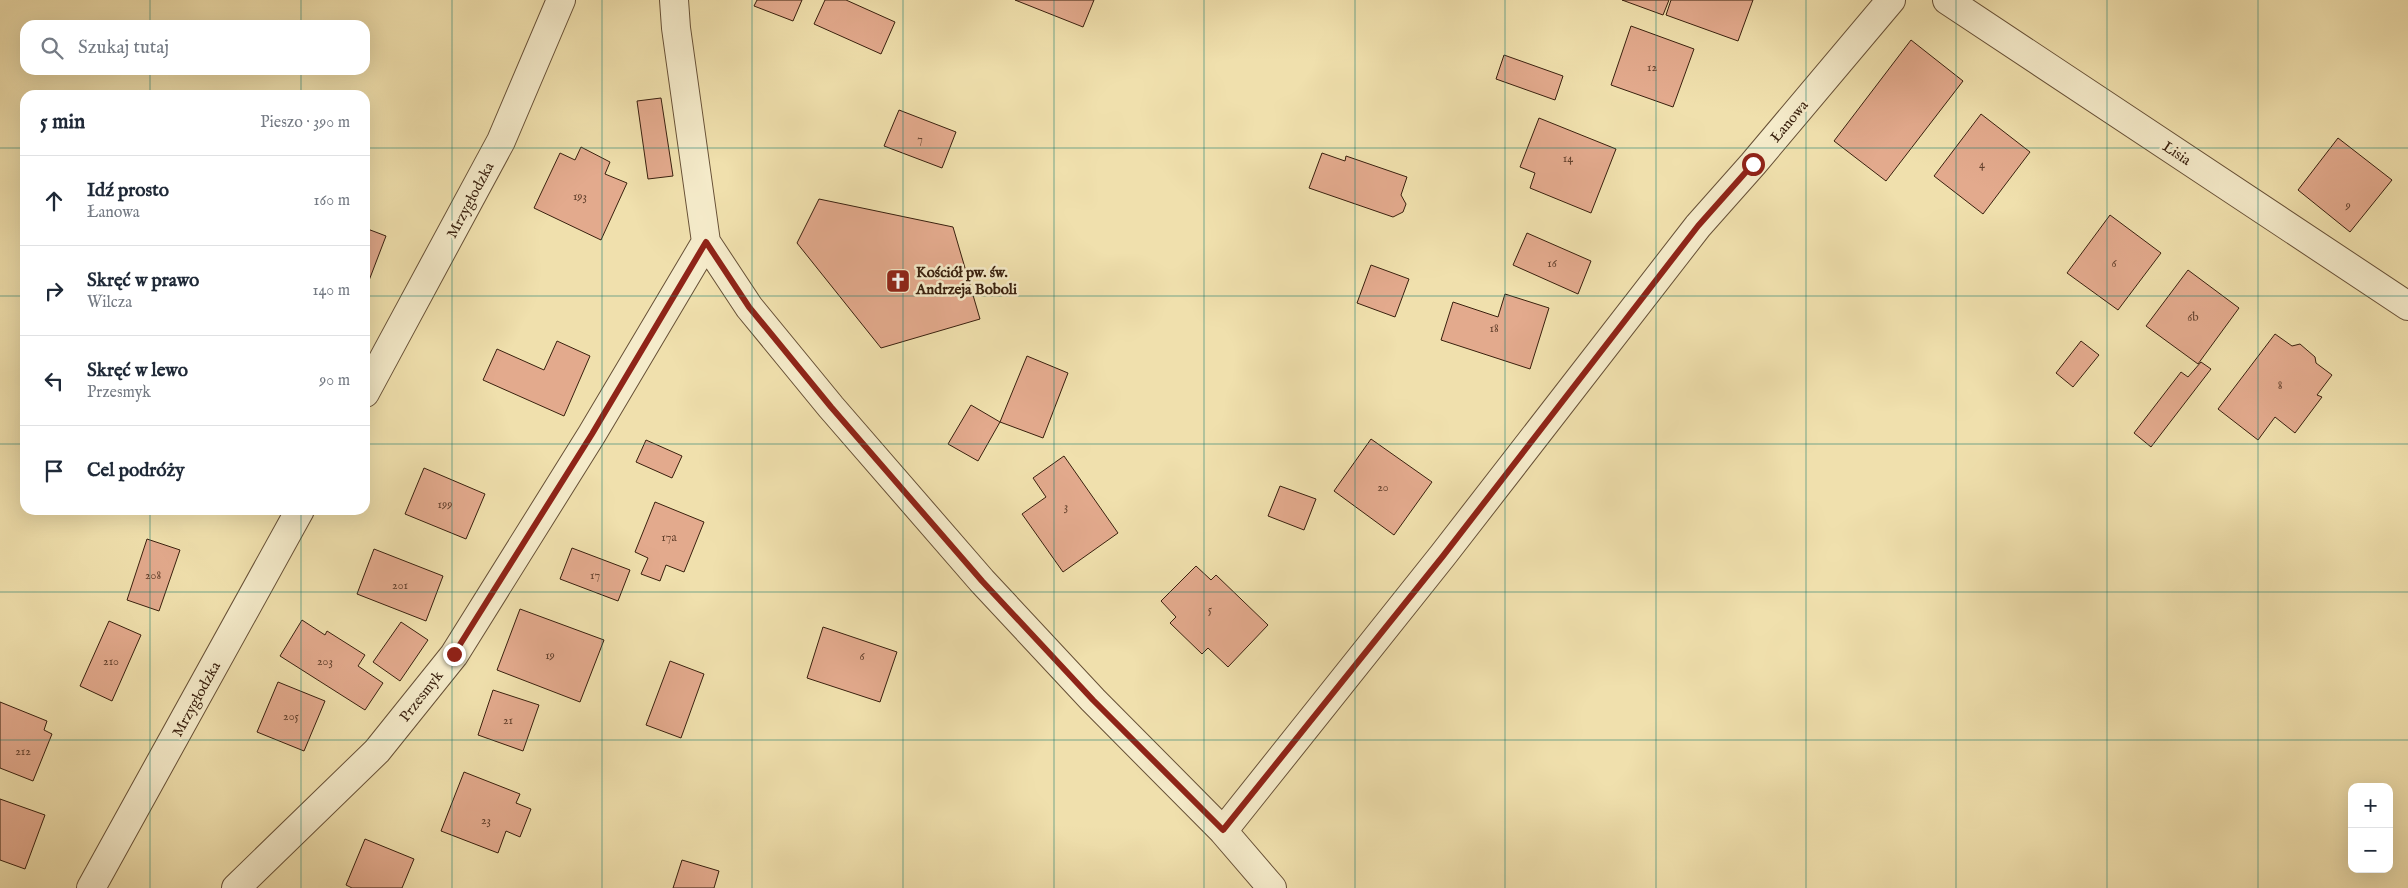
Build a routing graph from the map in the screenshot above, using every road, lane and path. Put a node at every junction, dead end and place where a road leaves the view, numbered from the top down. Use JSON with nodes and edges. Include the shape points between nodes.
{"nodes":[{"id":1,"x":561,"y":0,"type":"edge"},
{"id":2,"x":674,"y":0,"type":"edge"},
{"id":3,"x":1891,"y":0,"type":"edge"},
{"id":4,"x":1947,"y":0,"type":"edge"},
{"id":5,"x":706,"y":242,"type":"junction"},
{"id":6,"x":2408,"y":306,"type":"edge"},
{"id":7,"x":370,"y":384,"type":"edge"},
{"id":8,"x":297,"y":515,"type":"edge"},
{"id":9,"x":1223,"y":830,"type":"junction"},
{"id":10,"x":91,"y":888,"type":"edge"},
{"id":11,"x":236,"y":888,"type":"edge"},
{"id":12,"x":1272,"y":888,"type":"edge"}],
"edges":[{"from":1,"to":7,"type":"street","name":"Mrzygłodzka","via":[[501,142]]},
{"from":2,"to":5,"type":"street"},
{"from":3,"to":9,"type":"street","name":"Łanowa","via":[[1698,226],[1437,563]]},
{"from":4,"to":6,"type":"street","name":"Lisia"},
{"from":5,"to":9,"type":"street","via":[[749,307],[982,581],[1093,700]]},
{"from":5,"to":11,"type":"street","name":"Przesmyk","via":[[592,434],[454,654],[377,751]]},
{"from":8,"to":10,"type":"street","name":"Mrzygłodzka"},
{"from":9,"to":12,"type":"street"}]}
